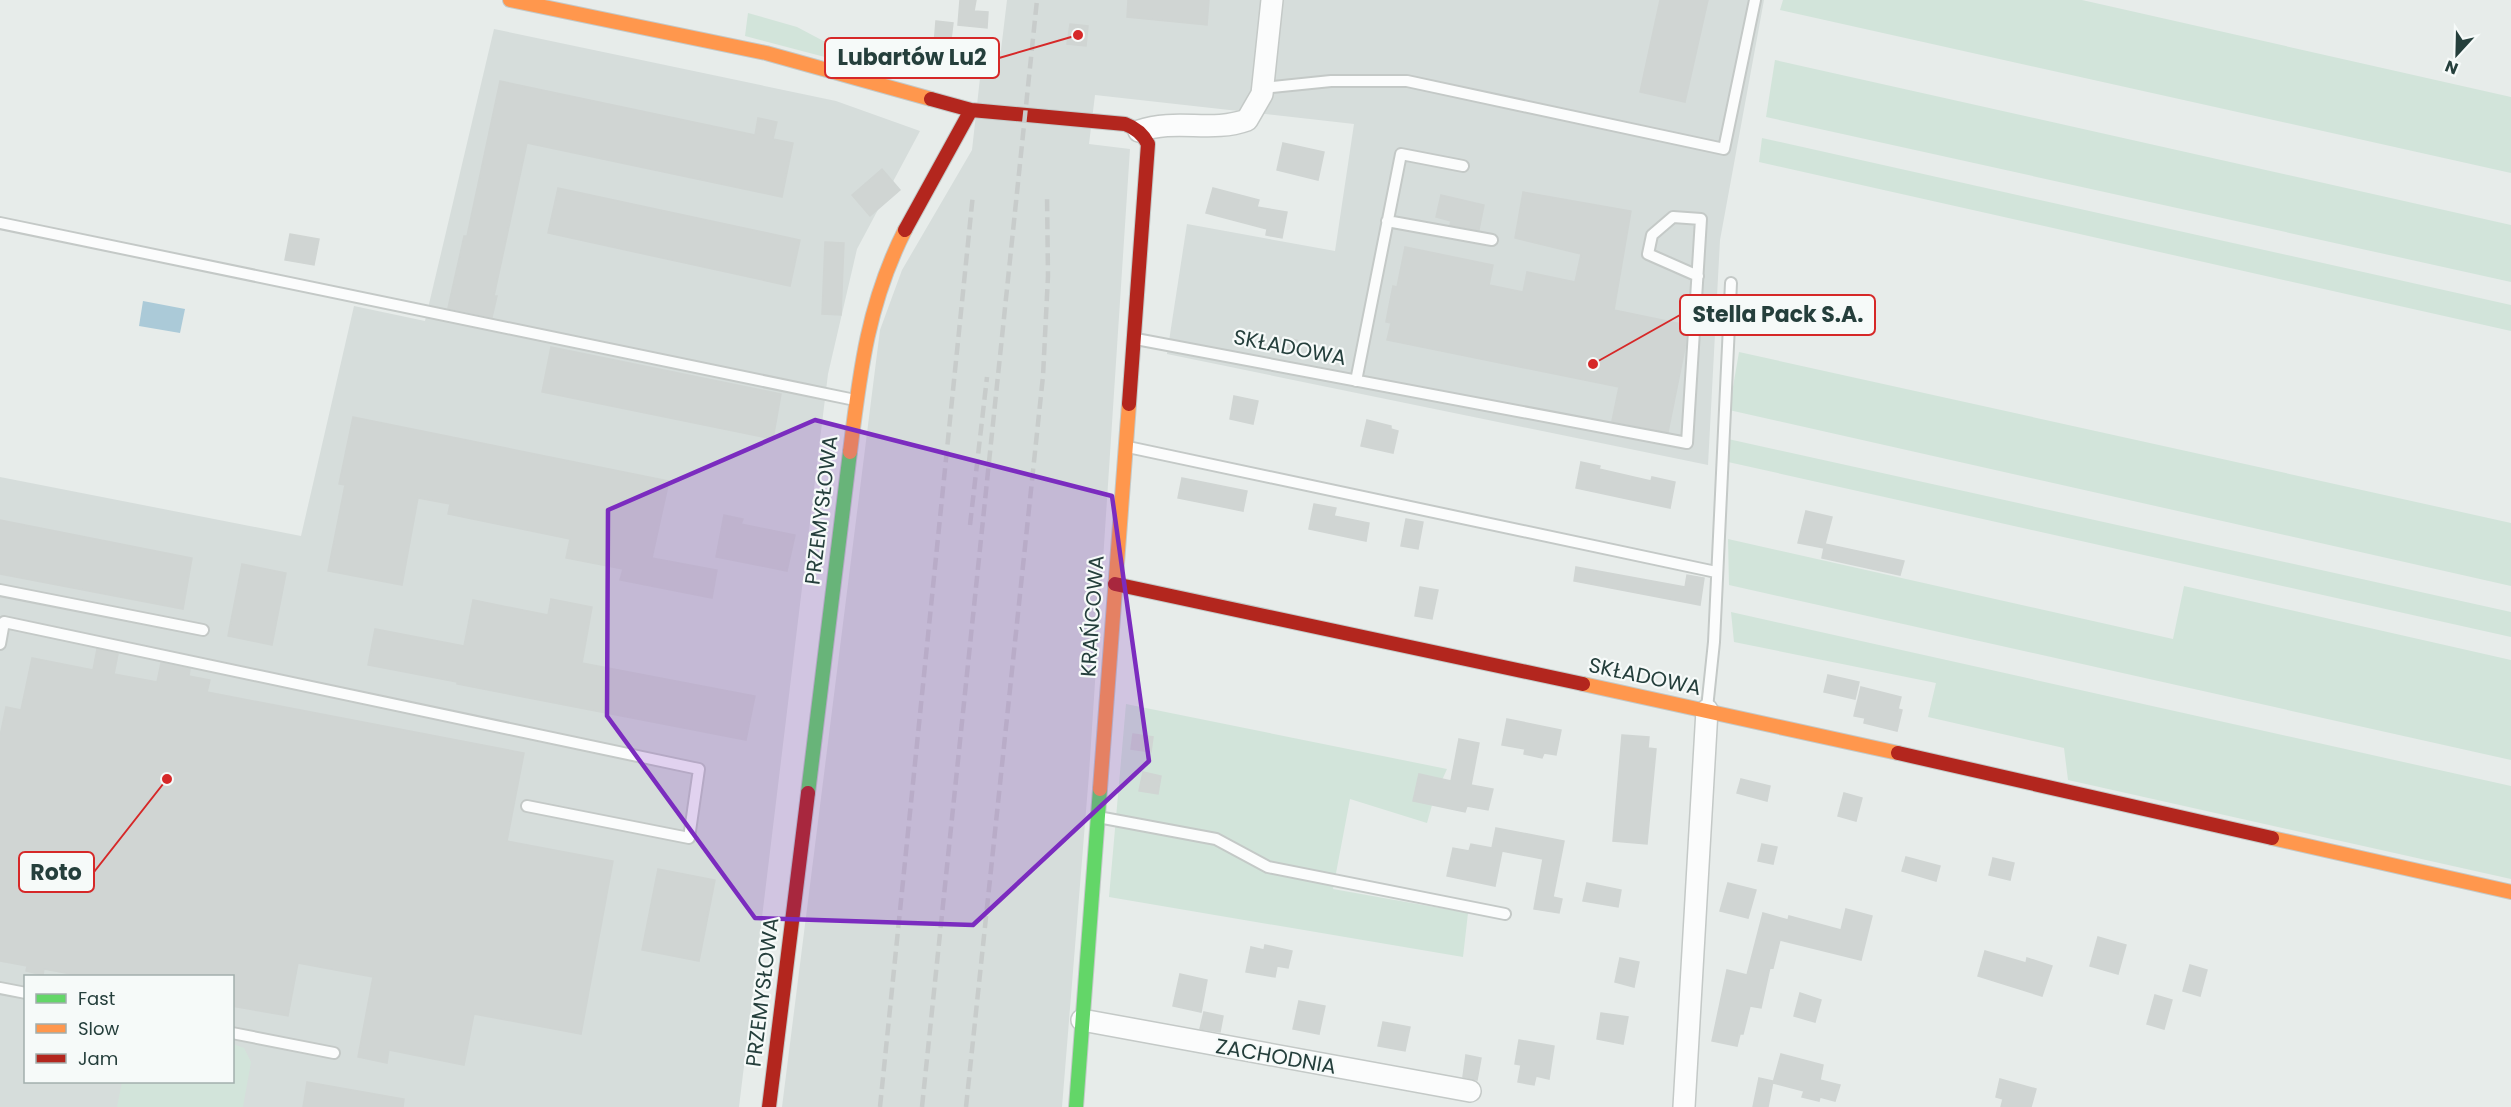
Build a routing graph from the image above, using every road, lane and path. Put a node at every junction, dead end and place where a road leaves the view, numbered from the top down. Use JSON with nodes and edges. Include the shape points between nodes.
{"nodes":[{"id":1,"x":510,"y":0,"type":"edge"},
{"id":2,"x":1272,"y":0,"type":"edge"},
{"id":3,"x":1755,"y":0,"type":"edge"},
{"id":4,"x":1263,"y":88,"type":"junction"},
{"id":5,"x":971,"y":110,"type":"junction"},
{"id":6,"x":1140,"y":131,"type":"junction"},
{"id":7,"x":1463,"y":166,"type":"dead end"},
{"id":8,"x":1387,"y":221,"type":"junction"},
{"id":9,"x":0,"y":223,"type":"edge"},
{"id":10,"x":1492,"y":240,"type":"dead end"},
{"id":11,"x":1698,"y":276,"type":"junction"},
{"id":12,"x":1731,"y":283,"type":"dead end"},
{"id":13,"x":1132,"y":339,"type":"junction"},
{"id":14,"x":1356,"y":381,"type":"junction"},
{"id":15,"x":856,"y":400,"type":"junction"},
{"id":16,"x":1125,"y":446,"type":"junction"},
{"id":17,"x":1716,"y":572,"type":"junction"},
{"id":18,"x":1115,"y":584,"type":"junction"},
{"id":19,"x":0,"y":590,"type":"edge"},
{"id":20,"x":203,"y":630,"type":"dead end"},
{"id":21,"x":0,"y":644,"type":"edge"},
{"id":22,"x":1707,"y":710,"type":"junction"},
{"id":23,"x":527,"y":806,"type":"dead end"},
{"id":24,"x":1098,"y":817,"type":"junction"},
{"id":25,"x":2511,"y":892,"type":"edge"},
{"id":26,"x":1505,"y":914,"type":"dead end"},
{"id":27,"x":0,"y":988,"type":"edge"},
{"id":28,"x":24,"y":993,"type":"edge"},
{"id":29,"x":1082,"y":1020,"type":"junction"},
{"id":30,"x":234,"y":1034,"type":"edge"},
{"id":31,"x":334,"y":1053,"type":"dead end"},
{"id":32,"x":1470,"y":1091,"type":"dead end"},
{"id":33,"x":769,"y":1107,"type":"edge"},
{"id":34,"x":1076,"y":1107,"type":"edge"},
{"id":35,"x":1684,"y":1107,"type":"edge"}],
"edges":[{"from":1,"to":5,"type":"street","via":[[766,53]]},
{"from":2,"to":4,"type":"street"},
{"from":3,"to":4,"type":"lane","via":[[1725,149],[1407,81],[1331,81]]},
{"from":4,"to":6,"type":"street","via":[[1247,120],[1218,127],[1157,125]]},
{"from":5,"to":6,"type":"street","via":[[1125,124]]},
{"from":5,"to":15,"type":"street","name":"PRZEMYSŁOWA","via":[[905,231],[879,290]]},
{"from":6,"to":13,"type":"street","name":"KRAŃCOWA","via":[[1148,144]]},
{"from":7,"to":8,"type":"lane","via":[[1401,154]]},
{"from":8,"to":10,"type":"lane"},
{"from":8,"to":14,"type":"lane"},
{"from":9,"to":15,"type":"lane"},
{"from":11,"to":11,"type":"lane","via":[[1701,219],[1673,217],[1652,235],[1648,254]]},
{"from":11,"to":14,"type":"lane","name":"SKŁADOWA","via":[[1687,443]]},
{"from":12,"to":17,"type":"lane"},
{"from":13,"to":14,"type":"lane","name":"SKŁADOWA"},
{"from":13,"to":16,"type":"street","name":"KRAŃCOWA"},
{"from":15,"to":33,"type":"street","name":"PRZEMYSŁOWA"},
{"from":16,"to":17,"type":"lane"},
{"from":16,"to":18,"type":"street","name":"KRAŃCOWA"},
{"from":17,"to":22,"type":"lane"},
{"from":18,"to":22,"type":"street","name":"SKŁADOWA"},
{"from":18,"to":24,"type":"street","name":"KRAŃCOWA"},
{"from":19,"to":20,"type":"lane"},
{"from":21,"to":23,"type":"lane","via":[[4,622],[699,769],[689,838]]},
{"from":22,"to":25,"type":"street","name":"SKŁADOWA"},
{"from":22,"to":35,"type":"street"},
{"from":24,"to":26,"type":"lane","via":[[1216,838],[1268,867]]},
{"from":24,"to":29,"type":"street","name":"KRAŃCOWA"},
{"from":27,"to":28,"type":"lane"},
{"from":29,"to":32,"type":"street","name":"ZACHODNIA"},
{"from":29,"to":34,"type":"street","name":"KRAŃCOWA"},
{"from":30,"to":31,"type":"lane"}]}
